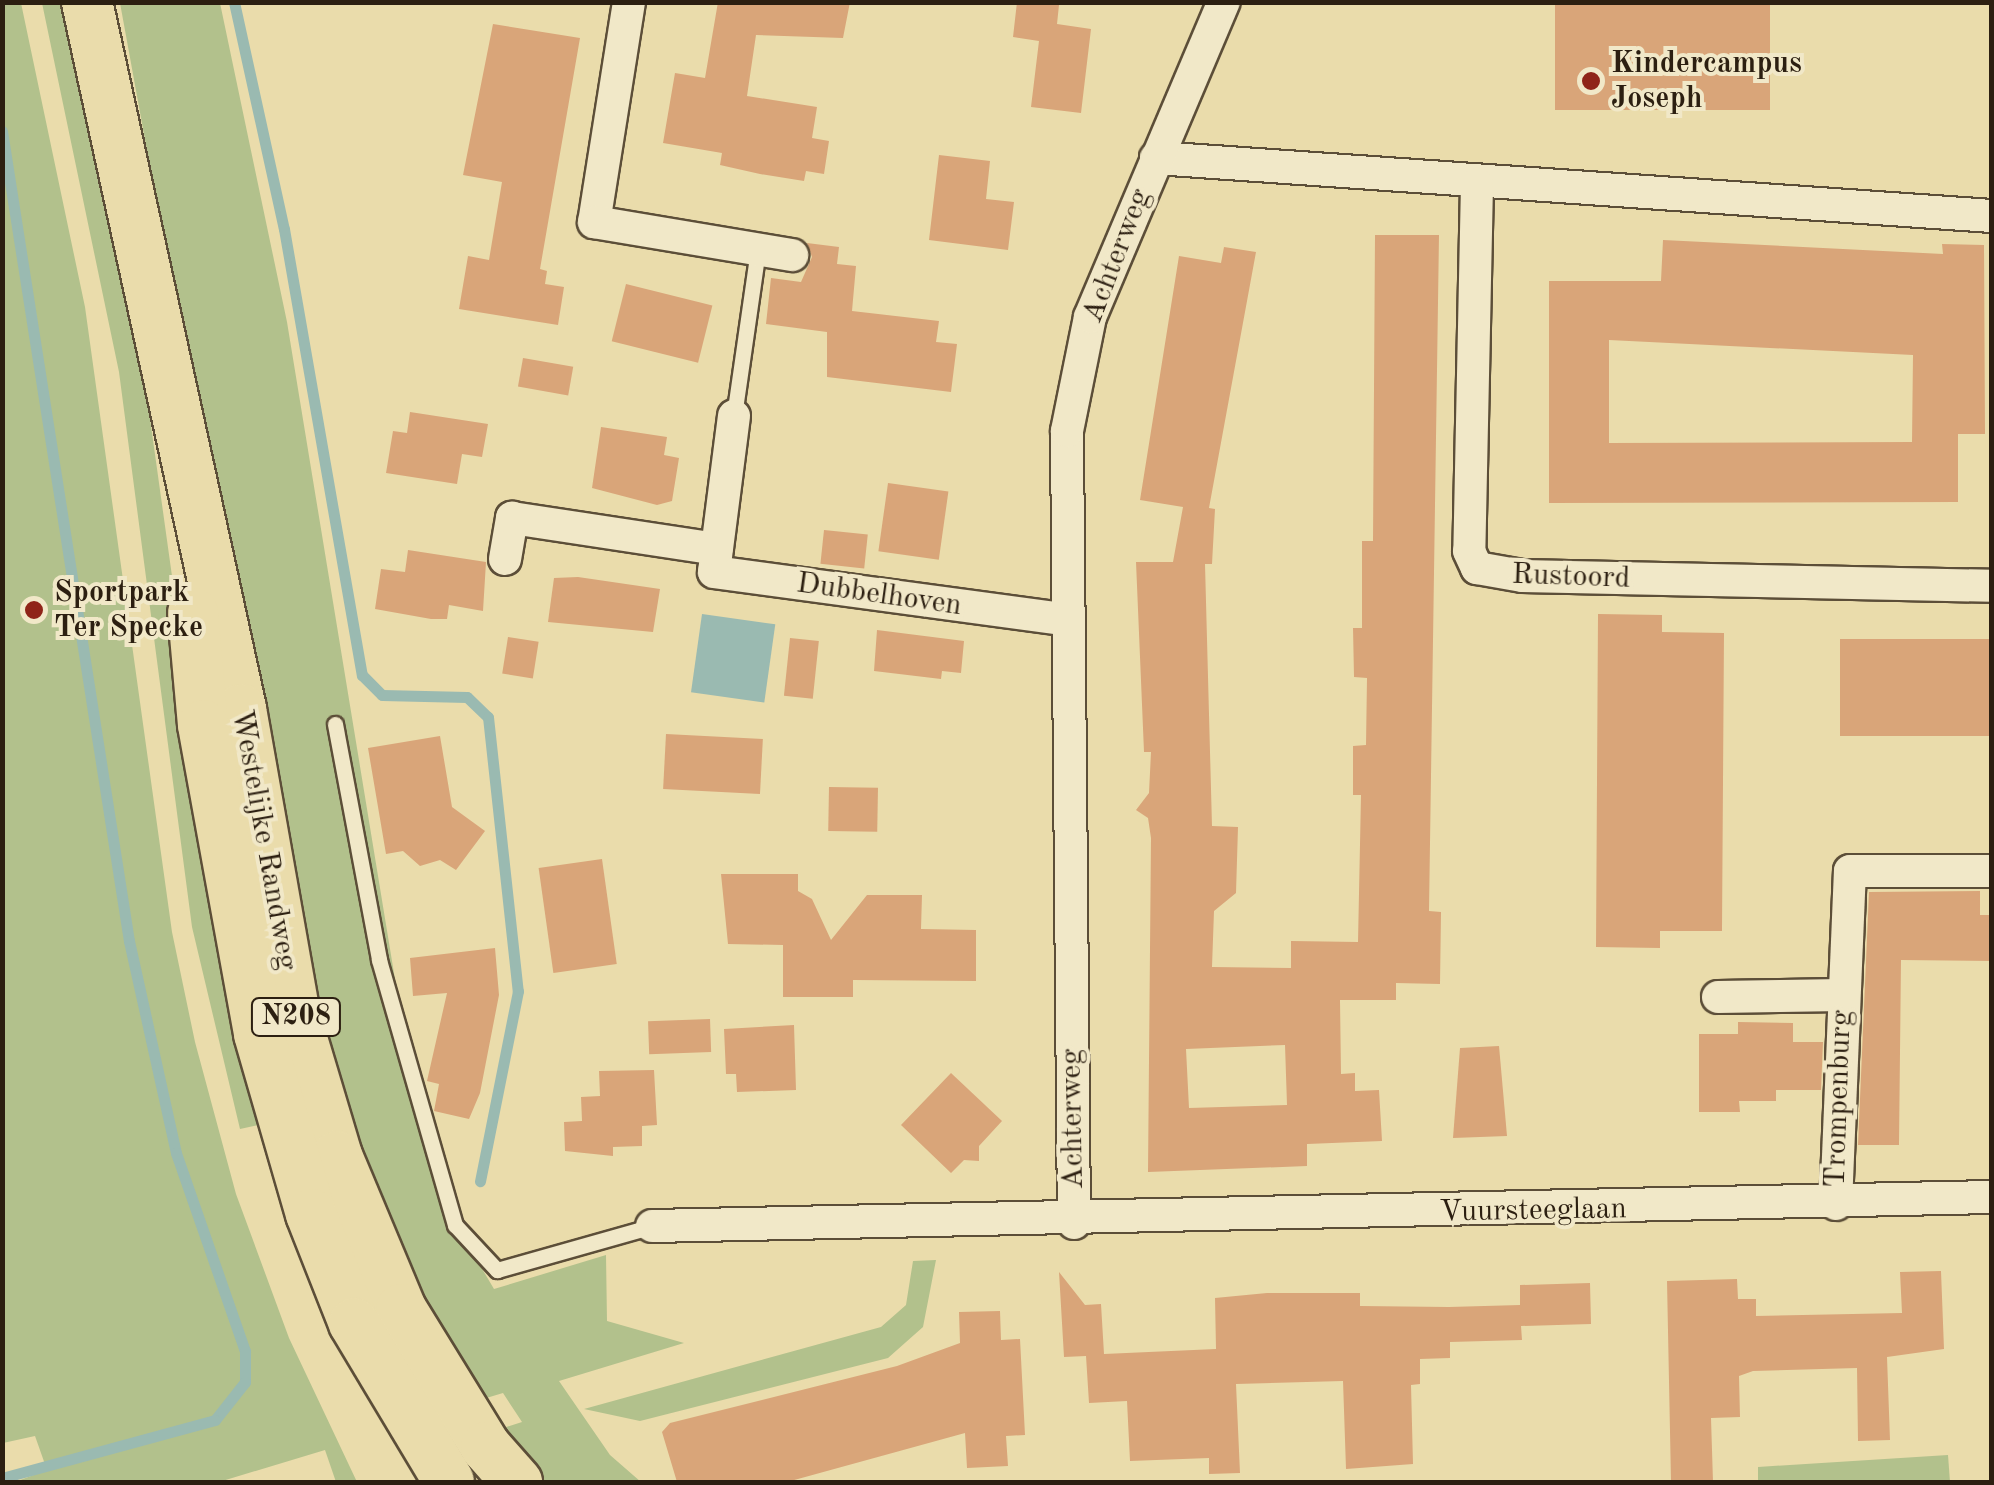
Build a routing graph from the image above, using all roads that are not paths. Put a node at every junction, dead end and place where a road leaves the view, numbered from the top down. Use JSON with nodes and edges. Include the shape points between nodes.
{"nodes":[{"id":1,"x":86,"y":2,"type":"edge"},
{"id":2,"x":629,"y":2,"type":"edge"},
{"id":3,"x":1224,"y":2,"type":"edge"},
{"id":4,"x":1156,"y":158,"type":"junction"},
{"id":5,"x":1477,"y":184,"type":"junction"},
{"id":6,"x":1992,"y":216,"type":"edge"},
{"id":7,"x":758,"y":250,"type":"junction"},
{"id":8,"x":792,"y":254,"type":"dead end"},
{"id":9,"x":734,"y":416,"type":"joint"},
{"id":10,"x":191,"y":508,"type":"junction"},
{"id":11,"x":717,"y":549,"type":"junction"},
{"id":12,"x":506,"y":558,"type":"dead end"},
{"id":13,"x":1992,"y":586,"type":"edge"},
{"id":14,"x":1068,"y":620,"type":"junction"},
{"id":15,"x":335,"y":724,"type":"dead end"},
{"id":16,"x":1992,"y":871,"type":"edge"},
{"id":17,"x":1842,"y":994,"type":"junction"},
{"id":18,"x":1718,"y":996,"type":"dead end"},
{"id":19,"x":1992,"y":1197,"type":"edge"},
{"id":20,"x":1836,"y":1204,"type":"junction"},
{"id":21,"x":1074,"y":1223,"type":"junction"},
{"id":22,"x":652,"y":1226,"type":"joint"},
{"id":23,"x":449,"y":1482,"type":"edge"},
{"id":24,"x":517,"y":1482,"type":"edge"}],
"edges":[{"from":1,"to":10,"type":"main road","name":"Westelijke Randweg","number":"N208"},
{"from":2,"to":7,"type":"street","via":[[594,222]]},
{"from":3,"to":4,"type":"street","name":"Achterweg"},
{"from":4,"to":5,"type":"street"},
{"from":4,"to":14,"type":"street","name":"Achterweg","via":[[1090,317],[1067,431]]},
{"from":5,"to":6,"type":"street"},
{"from":5,"to":13,"type":"street","name":"Rustoord","via":[[1469,551],[1477,568],[1522,576]]},
{"from":7,"to":8,"type":"street"},
{"from":7,"to":9,"type":"lane"},
{"from":9,"to":11,"type":"street"},
{"from":10,"to":23,"type":"main road","name":"Westelijke Randweg","number":"N208","via":[[203,726],[259,1034],[311,1214],[354,1324]]},
{"from":10,"to":24,"type":"main road","name":"Westelijke Randweg","number":"N208","via":[[241,709],[295,1015],[338,1156],[401,1310],[486,1447]]},
{"from":11,"to":12,"type":"street","via":[[512,518]]},
{"from":11,"to":14,"type":"street","name":"Dubbelhoven","via":[[714,572]]},
{"from":14,"to":21,"type":"street","name":"Achterweg"},
{"from":15,"to":22,"type":"lane","name":"Achterweg","via":[[379,960],[454,1225],[497,1270]]},
{"from":16,"to":17,"type":"street","name":"Trompenburg","via":[[1850,871]]},
{"from":17,"to":18,"type":"street","name":"Trompenburg"},
{"from":17,"to":20,"type":"street","name":"Trompenburg"},
{"from":19,"to":20,"type":"street","name":"Vuursteeglaan"},
{"from":20,"to":21,"type":"street","name":"Vuursteeglaan"},
{"from":21,"to":22,"type":"street","name":"Achterweg"}]}
